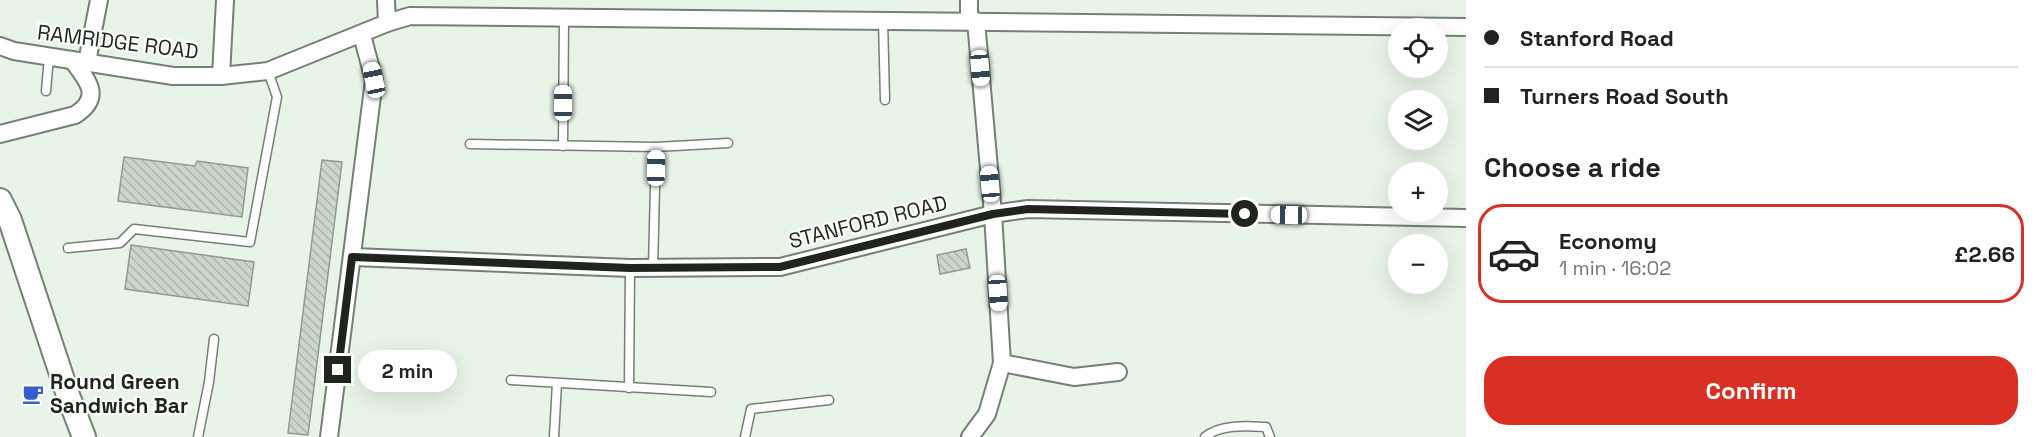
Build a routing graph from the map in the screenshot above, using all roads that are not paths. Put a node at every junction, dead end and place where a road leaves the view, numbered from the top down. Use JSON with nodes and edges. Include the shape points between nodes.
{"nodes":[{"id":1,"x":99,"y":0,"type":"edge"},
{"id":2,"x":225,"y":0,"type":"edge"},
{"id":3,"x":386,"y":0,"type":"edge"},
{"id":4,"x":969,"y":0,"type":"edge"},
{"id":5,"x":564,"y":17,"type":"junction"},
{"id":6,"x":883,"y":20,"type":"junction"},
{"id":7,"x":973,"y":21,"type":"junction"},
{"id":8,"x":387,"y":23,"type":"junction"},
{"id":9,"x":1466,"y":27,"type":"edge"},
{"id":10,"x":362,"y":34,"type":"junction"},
{"id":11,"x":5,"y":51,"type":"edge"},
{"id":12,"x":49,"y":57,"type":"junction"},
{"id":13,"x":79,"y":61,"type":"junction"},
{"id":14,"x":268,"y":71,"type":"junction"},
{"id":15,"x":221,"y":76,"type":"junction"},
{"id":16,"x":46,"y":91,"type":"dead end"},
{"id":17,"x":885,"y":99,"type":"dead end"},
{"id":18,"x":0,"y":134,"type":"edge"},
{"id":19,"x":728,"y":143,"type":"dead end"},
{"id":20,"x":470,"y":144,"type":"dead end"},
{"id":21,"x":563,"y":146,"type":"junction"},
{"id":22,"x":656,"y":147,"type":"junction"},
{"id":23,"x":0,"y":200,"type":"edge"},
{"id":24,"x":993,"y":214,"type":"junction"},
{"id":25,"x":1466,"y":218,"type":"edge"},
{"id":26,"x":68,"y":248,"type":"dead end"},
{"id":27,"x":352,"y":257,"type":"junction"},
{"id":28,"x":630,"y":268,"type":"junction"},
{"id":29,"x":653,"y":268,"type":"junction"},
{"id":30,"x":214,"y":339,"type":"dead end"},
{"id":31,"x":1002,"y":363,"type":"junction"},
{"id":32,"x":1118,"y":372,"type":"dead end"},
{"id":33,"x":511,"y":380,"type":"dead end"},
{"id":34,"x":557,"y":383,"type":"junction"},
{"id":35,"x":629,"y":388,"type":"junction"},
{"id":36,"x":711,"y":392,"type":"dead end"},
{"id":37,"x":829,"y":400,"type":"dead end"},
{"id":38,"x":84,"y":437,"type":"edge"},
{"id":39,"x":198,"y":437,"type":"edge"},
{"id":40,"x":329,"y":437,"type":"edge"},
{"id":41,"x":554,"y":437,"type":"edge"},
{"id":42,"x":745,"y":437,"type":"edge"},
{"id":43,"x":970,"y":437,"type":"edge"},
{"id":44,"x":1205,"y":437,"type":"edge"},
{"id":45,"x":1270,"y":437,"type":"edge"}],
"edges":[{"from":1,"to":13,"type":"street"},
{"from":2,"to":15,"type":"street"},
{"from":3,"to":8,"type":"street"},
{"from":4,"to":7,"type":"street"},
{"from":5,"to":6,"type":"street","name":"RAMRIDGE ROAD"},
{"from":5,"to":8,"type":"street","name":"RAMRIDGE ROAD","via":[[410,16]]},
{"from":5,"to":21,"type":"lane"},
{"from":6,"to":7,"type":"street","name":"RAMRIDGE ROAD"},
{"from":6,"to":17,"type":"lane"},
{"from":7,"to":9,"type":"street","name":"RAMRIDGE ROAD"},
{"from":7,"to":24,"type":"street"},
{"from":8,"to":10,"type":"street","name":"RAMRIDGE ROAD"},
{"from":10,"to":14,"type":"street","name":"RAMRIDGE ROAD"},
{"from":10,"to":27,"type":"street","via":[[374,80]]},
{"from":11,"to":12,"type":"street","name":"RAMRIDGE ROAD"},
{"from":12,"to":13,"type":"street","name":"RAMRIDGE ROAD"},
{"from":12,"to":16,"type":"lane"},
{"from":13,"to":15,"type":"street","name":"RAMRIDGE ROAD","via":[[173,75]]},
{"from":13,"to":18,"type":"street","via":[[90,86],[91,99],[86,108],[75,115]]},
{"from":14,"to":15,"type":"street","name":"RAMRIDGE ROAD"},
{"from":14,"to":26,"type":"lane","via":[[277,97],[250,242],[134,229],[120,243]]},
{"from":19,"to":22,"type":"lane"},
{"from":20,"to":21,"type":"lane"},
{"from":21,"to":22,"type":"lane"},
{"from":22,"to":29,"type":"lane"},
{"from":23,"to":38,"type":"street"},
{"from":24,"to":25,"type":"street","name":"STANFORD ROAD","via":[[1028,209]]},
{"from":24,"to":29,"type":"street","name":"STANFORD ROAD","via":[[780,267]]},
{"from":24,"to":31,"type":"street"},
{"from":27,"to":28,"type":"street","name":"STANFORD ROAD"},
{"from":27,"to":40,"type":"street"},
{"from":28,"to":29,"type":"street","name":"STANFORD ROAD"},
{"from":28,"to":35,"type":"lane"},
{"from":30,"to":39,"type":"lane"},
{"from":31,"to":32,"type":"street","via":[[1074,377]]},
{"from":31,"to":43,"type":"street","via":[[987,414]]},
{"from":33,"to":34,"type":"lane"},
{"from":34,"to":35,"type":"lane"},
{"from":34,"to":41,"type":"lane"},
{"from":35,"to":36,"type":"lane"},
{"from":37,"to":42,"type":"lane","via":[[751,409]]},
{"from":44,"to":45,"type":"lane","via":[[1210,432],[1243,425],[1266,427]]}]}
